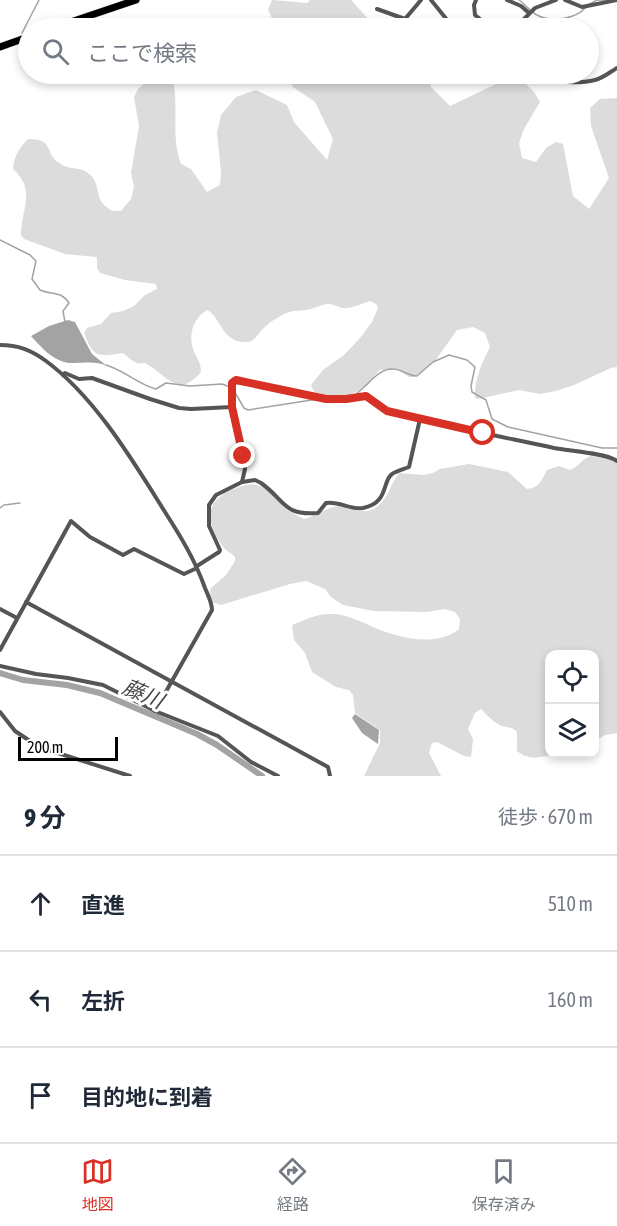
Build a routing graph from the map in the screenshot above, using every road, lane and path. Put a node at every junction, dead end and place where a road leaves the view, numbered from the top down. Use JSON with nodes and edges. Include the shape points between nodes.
{"nodes":[{"id":1,"x":136,"y":0,"type":"edge"},
{"id":2,"x":421,"y":0,"type":"edge"},
{"id":3,"x":431,"y":0,"type":"edge"},
{"id":4,"x":476,"y":0,"type":"edge"},
{"id":5,"x":507,"y":0,"type":"edge"},
{"id":6,"x":556,"y":0,"type":"edge"},
{"id":7,"x":565,"y":0,"type":"edge"},
{"id":8,"x":617,"y":0,"type":"edge"},
{"id":9,"x":377,"y":9,"type":"dead end"},
{"id":10,"x":529,"y":13,"type":"junction"},
{"id":11,"x":83,"y":18,"type":"edge"},
{"id":12,"x":400,"y":18,"type":"edge"},
{"id":13,"x":407,"y":18,"type":"edge"},
{"id":14,"x":446,"y":18,"type":"edge"},
{"id":15,"x":478,"y":18,"type":"edge"},
{"id":16,"x":524,"y":18,"type":"edge"},
{"id":17,"x":18,"y":41,"type":"edge"},
{"id":18,"x":0,"y":47,"type":"edge"},
{"id":19,"x":617,"y":68,"type":"edge"},
{"id":20,"x":599,"y":78,"type":"edge"},
{"id":21,"x":0,"y":345,"type":"edge"},
{"id":22,"x":63,"y":375,"type":"junction"},
{"id":23,"x":232,"y":407,"type":"junction"},
{"id":24,"x":420,"y":419,"type":"junction"},
{"id":25,"x":617,"y":461,"type":"edge"},
{"id":26,"x":242,"y":482,"type":"junction"},
{"id":27,"x":197,"y":567,"type":"junction"},
{"id":28,"x":27,"y":602,"type":"junction"},
{"id":29,"x":0,"y":609,"type":"edge"},
{"id":30,"x":17,"y":618,"type":"junction"},
{"id":31,"x":0,"y":650,"type":"edge"},
{"id":32,"x":0,"y":666,"type":"edge"},
{"id":33,"x":172,"y":682,"type":"junction"},
{"id":34,"x":155,"y":711,"type":"junction"},
{"id":35,"x":0,"y":712,"type":"edge"},
{"id":36,"x":130,"y":776,"type":"edge"},
{"id":37,"x":278,"y":776,"type":"edge"},
{"id":38,"x":330,"y":776,"type":"edge"}],
"edges":[{"from":1,"to":11,"type":"main road"},
{"from":2,"to":13,"type":"street"},
{"from":3,"to":14,"type":"street"},
{"from":4,"to":15,"type":"street"},
{"from":5,"to":10,"type":"street"},
{"from":6,"to":10,"type":"street"},
{"from":7,"to":8,"type":"street","via":[[582,7]]},
{"from":9,"to":12,"type":"street"},
{"from":10,"to":16,"type":"street"},
{"from":17,"to":18,"type":"main road"},
{"from":19,"to":20,"type":"street"},
{"from":21,"to":22,"type":"street","via":[[17,345],[31,351]]},
{"from":22,"to":23,"type":"street","via":[[92,378],[179,408]]},
{"from":22,"to":27,"type":"street","via":[[128,455]]},
{"from":23,"to":24,"type":"street","via":[[232,383],[236,380],[326,399],[366,396],[387,411]]},
{"from":23,"to":26,"type":"street","via":[[245,469]]},
{"from":24,"to":25,"type":"street","via":[[607,455]]},
{"from":24,"to":26,"type":"street","via":[[409,467],[389,477],[383,495],[370,506],[334,502],[327,503],[318,513],[292,512],[261,483]]},
{"from":26,"to":27,"type":"street","via":[[212,498],[209,526],[220,550]]},
{"from":27,"to":28,"type":"street","via":[[184,574],[134,549],[123,555],[71,521]]},
{"from":27,"to":33,"type":"street","via":[[212,610]]},
{"from":28,"to":30,"type":"street"},
{"from":28,"to":33,"type":"street"},
{"from":29,"to":30,"type":"street"},
{"from":30,"to":31,"type":"street"},
{"from":32,"to":34,"type":"street","via":[[104,686]]},
{"from":33,"to":34,"type":"street"},
{"from":33,"to":38,"type":"street","via":[[328,767]]},
{"from":34,"to":37,"type":"street","via":[[218,736],[251,762]]},
{"from":35,"to":36,"type":"street","via":[[15,731],[39,747]]}]}
